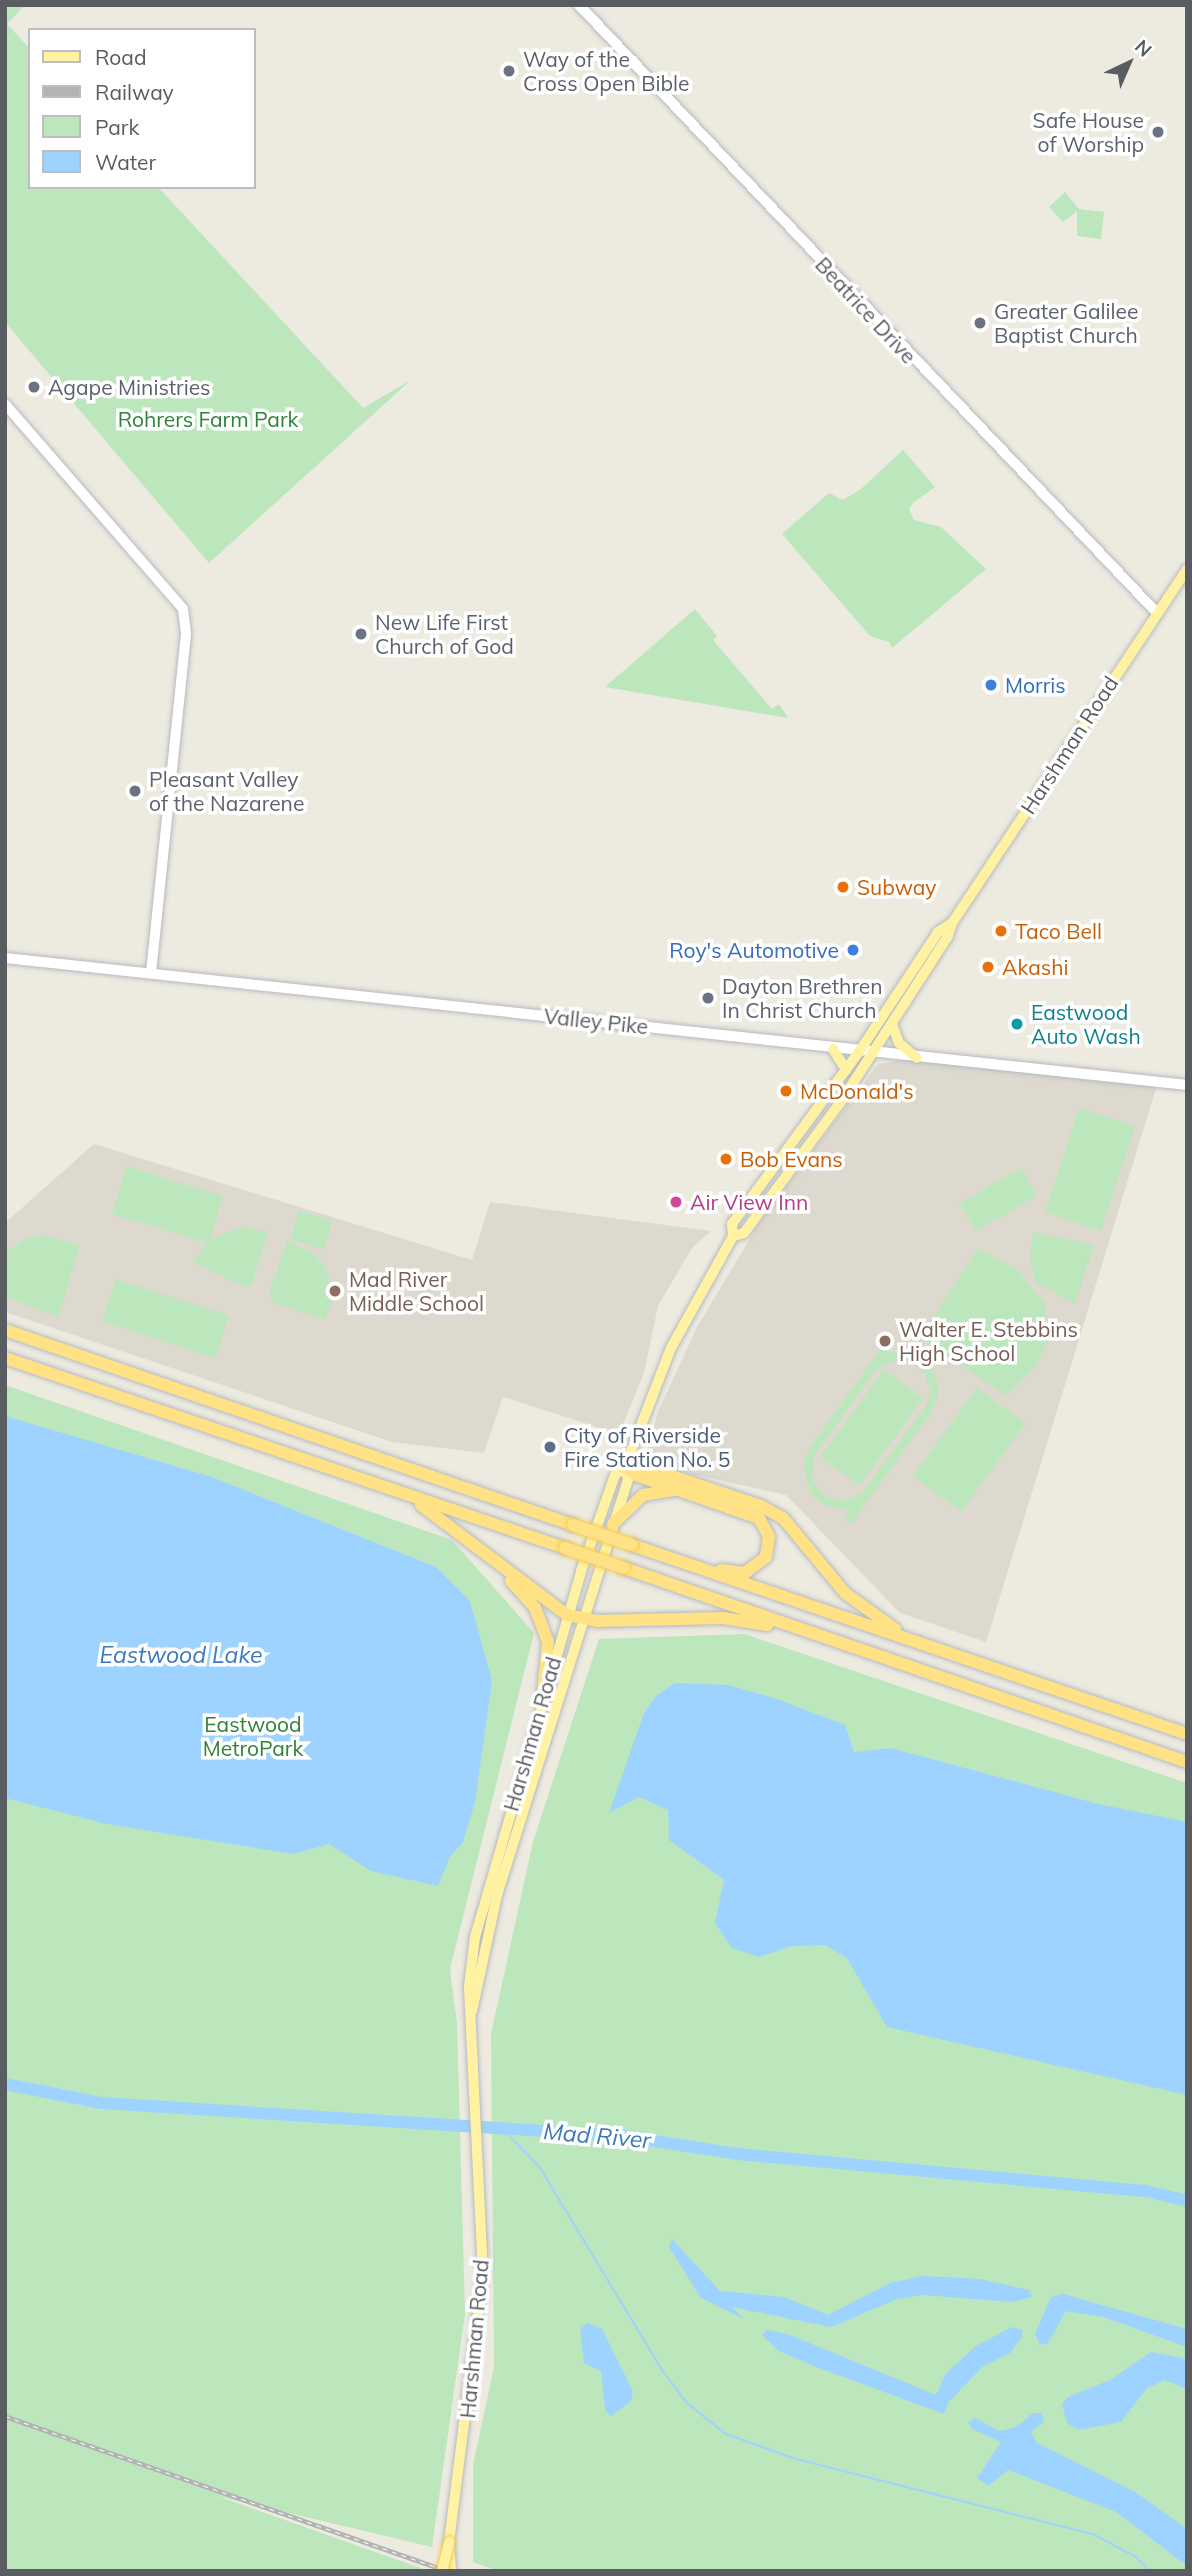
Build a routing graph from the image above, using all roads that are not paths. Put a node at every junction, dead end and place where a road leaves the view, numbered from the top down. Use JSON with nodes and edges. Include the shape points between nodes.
{"nodes":[{"id":1,"x":579,"y":5,"type":"edge"},
{"id":2,"x":5,"y":404,"type":"edge"},
{"id":3,"x":1187,"y":569,"type":"edge"},
{"id":4,"x":1156,"y":612,"type":"junction"},
{"id":5,"x":952,"y":923,"type":"junction"},
{"id":6,"x":5,"y":958,"type":"edge"},
{"id":7,"x":151,"y":973,"type":"junction"},
{"id":8,"x":892,"y":1024,"type":"junction"},
{"id":9,"x":833,"y":1049,"type":"junction"},
{"id":10,"x":859,"y":1052,"type":"junction"},
{"id":11,"x":872,"y":1054,"type":"junction"},
{"id":12,"x":917,"y":1058,"type":"junction"},
{"id":13,"x":846,"y":1070,"type":"junction"},
{"id":14,"x":1187,"y":1085,"type":"edge"},
{"id":15,"x":733,"y":1237,"type":"junction"},
{"id":16,"x":5,"y":1330,"type":"edge"},
{"id":17,"x":5,"y":1358,"type":"edge"},
{"id":18,"x":625,"y":1467,"type":"junction"},
{"id":19,"x":381,"y":1485,"type":"junction"},
{"id":20,"x":691,"y":1492,"type":"junction"},
{"id":21,"x":613,"y":1524,"type":"junction"},
{"id":22,"x":479,"y":1548,"type":"junction"},
{"id":23,"x":669,"y":1559,"type":"junction"},
{"id":24,"x":567,"y":1615,"type":"junction"},
{"id":25,"x":583,"y":1620,"type":"junction"},
{"id":26,"x":829,"y":1639,"type":"junction"},
{"id":27,"x":929,"y":1647,"type":"junction"},
{"id":28,"x":542,"y":1702,"type":"junction"},
{"id":29,"x":1187,"y":1734,"type":"edge"},
{"id":30,"x":1187,"y":1762,"type":"edge"},
{"id":31,"x":472,"y":2011,"type":"junction"},
{"id":32,"x":453,"y":2518,"type":"junction"},
{"id":33,"x":449,"y":2542,"type":"junction"},
{"id":34,"x":442,"y":2571,"type":"edge"},
{"id":35,"x":451,"y":2571,"type":"edge"},
{"id":36,"x":457,"y":2571,"type":"edge"}],
"edges":[{"from":1,"to":4,"type":"street","name":"Beatrice Drive"},
{"from":2,"to":7,"type":"street","via":[[183,609],[186,634]]},
{"from":3,"to":4,"type":"main road","name":"Harshman Road"},
{"from":4,"to":5,"type":"main road","name":"Harshman Road"},
{"from":5,"to":8,"type":"main road","name":"Harshman Road"},
{"from":5,"to":10,"type":"main road","name":"Harshman Road","via":[[938,932]]},
{"from":6,"to":7,"type":"street","name":"Valley Pike"},
{"from":7,"to":9,"type":"street","name":"Valley Pike"},
{"from":8,"to":11,"type":"main road","name":"Harshman Road"},
{"from":8,"to":12,"type":"main road","via":[[899,1043]]},
{"from":9,"to":10,"type":"street","name":"Valley Pike"},
{"from":9,"to":13,"type":"main road"},
{"from":10,"to":11,"type":"street","name":"Valley Pike"},
{"from":10,"to":13,"type":"main road","name":"Harshman Road"},
{"from":11,"to":12,"type":"street","name":"Valley Pike"},
{"from":11,"to":15,"type":"main road","name":"Harshman Road","via":[[744,1233]]},
{"from":12,"to":14,"type":"street","name":"Valley Pike"},
{"from":13,"to":15,"type":"main road","name":"Harshman Road","via":[[732,1224]]},
{"from":15,"to":18,"type":"main road","name":"Harshman Road","via":[[671,1348]]},
{"from":16,"to":23,"type":"highway","bridge":true},
{"from":17,"to":19,"type":"highway"},
{"from":18,"to":20,"type":"highway","via":[[636,1475]]},
{"from":18,"to":21,"type":"main road","name":"Harshman Road","via":[[628,1479]]},
{"from":18,"to":24,"type":"main road","name":"Harshman Road","via":[[615,1475]]},
{"from":18,"to":27,"type":"highway","via":[[639,1465],[761,1506],[783,1518],[867,1613]]},
{"from":19,"to":22,"type":"highway","via":[[435,1513]]},
{"from":19,"to":26,"type":"highway","bridge":true},
{"from":20,"to":21,"type":"highway","via":[[643,1495]]},
{"from":20,"to":23,"type":"highway","via":[[759,1518],[769,1536],[769,1547],[758,1567],[745,1573]]},
{"from":21,"to":25,"type":"main road","name":"Harshman Road"},
{"from":22,"to":24,"type":"highway"},
{"from":22,"to":28,"type":"highway","via":[[523,1593],[544,1627],[549,1657]]},
{"from":23,"to":27,"type":"highway"},
{"from":24,"to":25,"type":"highway"},
{"from":24,"to":28,"type":"main road","name":"Harshman Road"},
{"from":25,"to":26,"type":"highway","via":[[723,1618]]},
{"from":25,"to":31,"type":"main road","name":"Harshman Road","via":[[497,1895]]},
{"from":26,"to":30,"type":"highway"},
{"from":27,"to":29,"type":"highway"},
{"from":28,"to":31,"type":"main road","name":"Harshman Road","via":[[475,1937],[469,1986]]},
{"from":31,"to":32,"type":"main road","name":"Harshman Road","via":[[483,2274]]},
{"from":32,"to":33,"type":"main road","name":"Harshman Road"},
{"from":32,"to":36,"type":"main road","via":[[459,2550]]},
{"from":33,"to":34,"type":"main road","name":"Harshman Road","bridge":true},
{"from":33,"to":35,"type":"main road","name":"Harshman Road","bridge":true}]}
